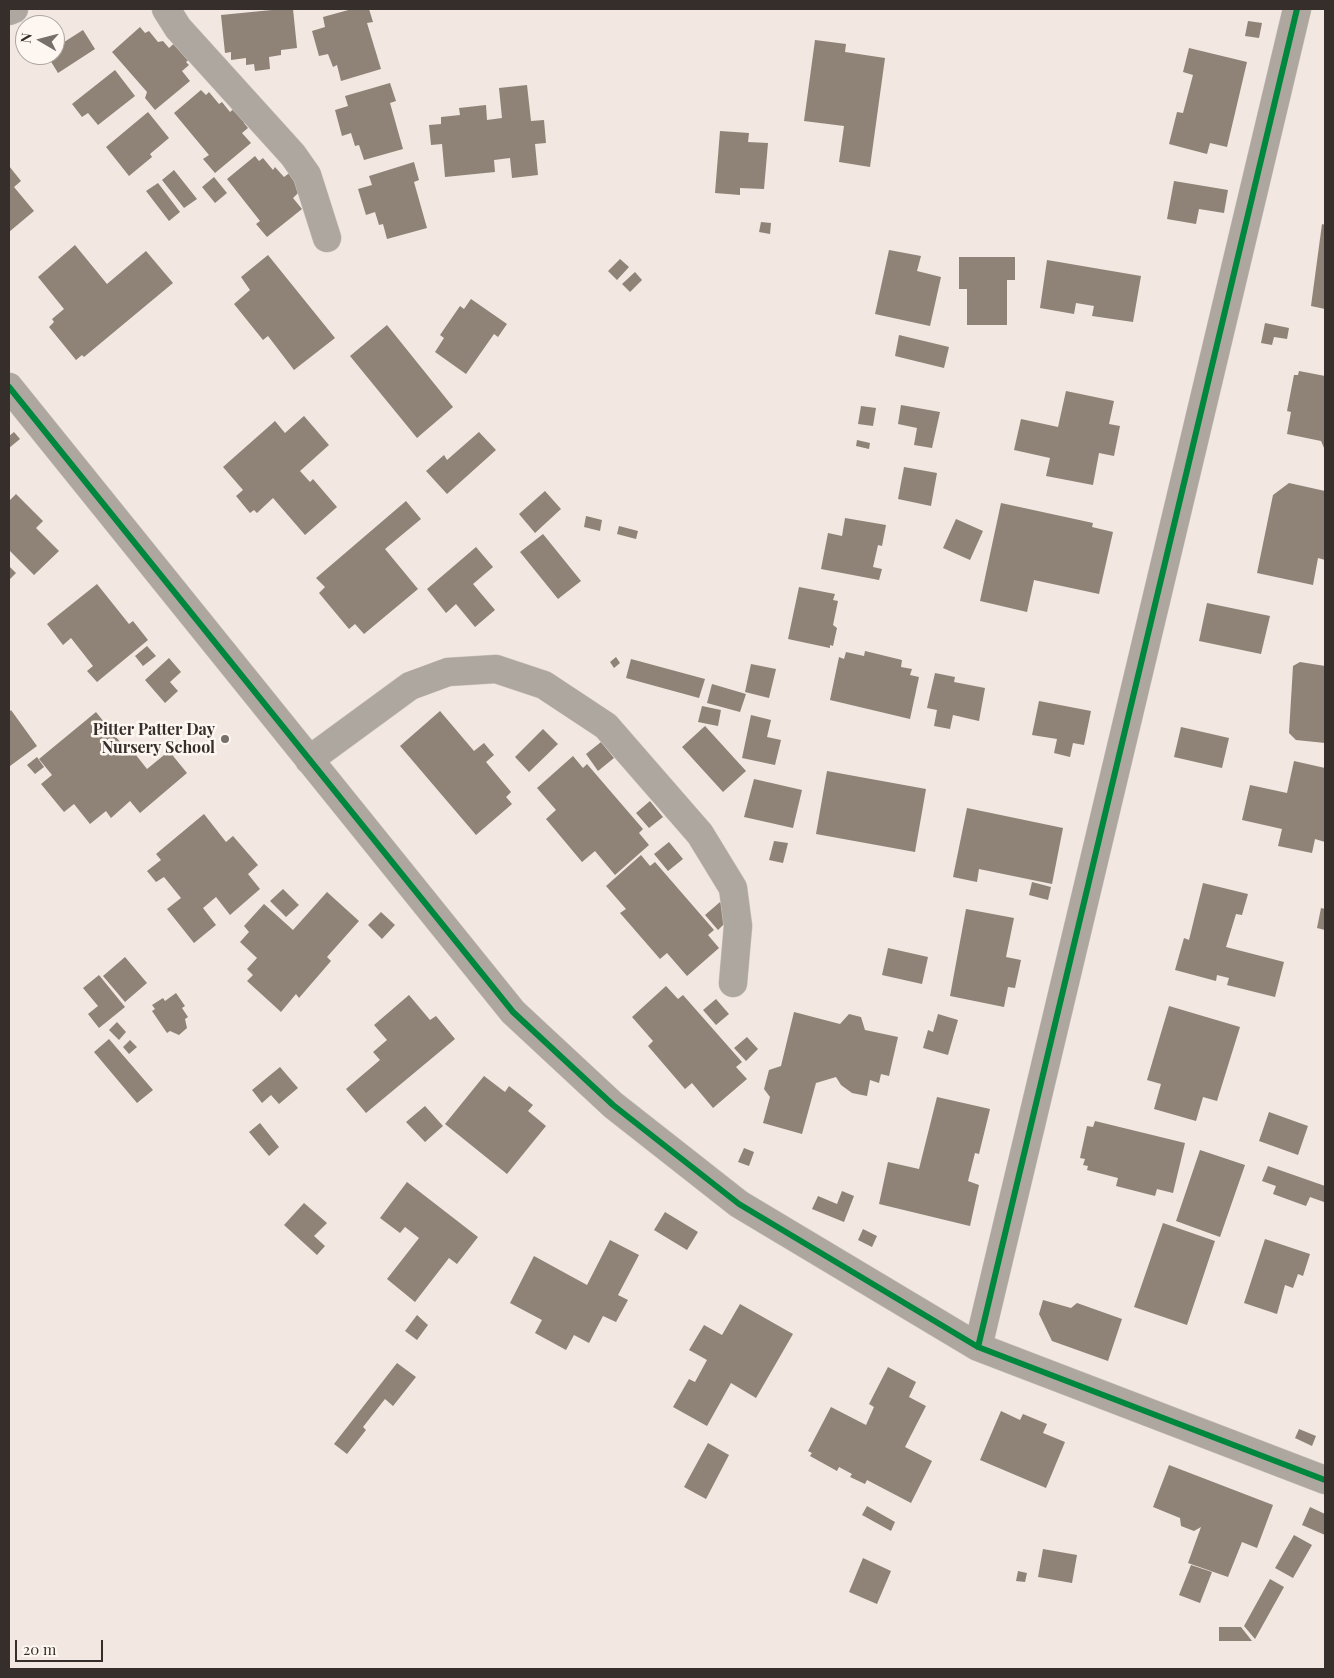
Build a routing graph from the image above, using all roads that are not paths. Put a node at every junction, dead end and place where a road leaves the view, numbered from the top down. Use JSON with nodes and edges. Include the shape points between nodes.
{"nodes":[{"id":1,"x":14,"y":9,"type":"edge"},
{"id":2,"x":166,"y":9,"type":"edge"},
{"id":3,"x":1297,"y":9,"type":"edge"},
{"id":4,"x":9,"y":11,"type":"edge"},
{"id":5,"x":327,"y":238,"type":"dead end"},
{"id":6,"x":9,"y":387,"type":"edge"},
{"id":7,"x":309,"y":760,"type":"junction"},
{"id":8,"x":733,"y":983,"type":"dead end"},
{"id":9,"x":978,"y":1347,"type":"junction"},
{"id":10,"x":1325,"y":1480,"type":"edge"}],
"edges":[{"from":1,"to":4,"type":"street"},
{"from":2,"to":5,"type":"street","via":[[178,28],[293,155],[307,175]]},
{"from":3,"to":9,"type":"street"},
{"from":6,"to":7,"type":"street"},
{"from":7,"to":8,"type":"street","via":[[410,686],[448,672],[496,669],[544,685],[606,726],[700,834],[733,888],[738,926]]},
{"from":7,"to":9,"type":"street","via":[[513,1012],[613,1105],[739,1204]]},
{"from":9,"to":10,"type":"street"}]}
